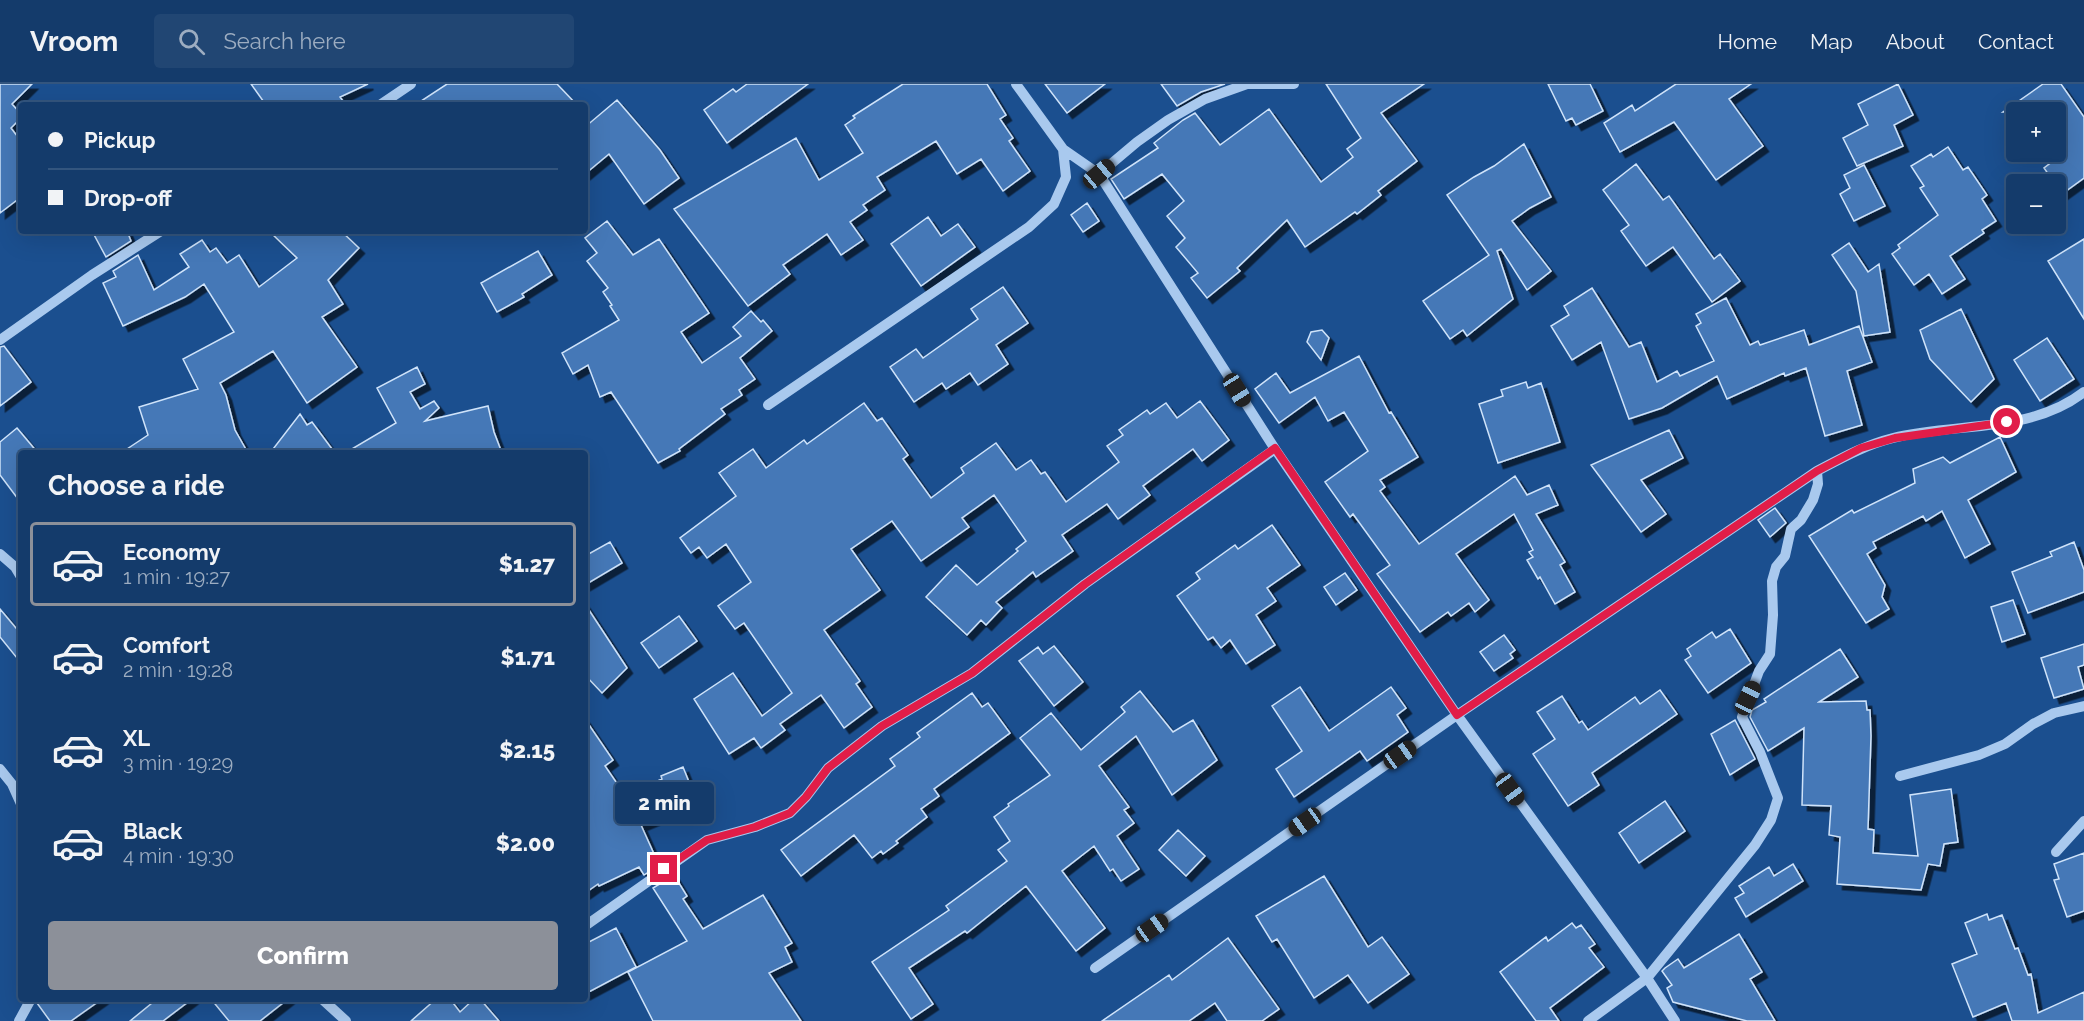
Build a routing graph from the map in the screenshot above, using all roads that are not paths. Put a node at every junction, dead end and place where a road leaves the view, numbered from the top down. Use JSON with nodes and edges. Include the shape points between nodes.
{"nodes":[{"id":1,"x":411,"y":84,"type":"edge"},
{"id":2,"x":1016,"y":84,"type":"edge"},
{"id":3,"x":1294,"y":84,"type":"edge"},
{"id":4,"x":384,"y":102,"type":"edge"},
{"id":5,"x":1064,"y":149,"type":"junction"},
{"id":6,"x":1099,"y":174,"type":"junction"},
{"id":7,"x":155,"y":234,"type":"edge"},
{"id":8,"x":0,"y":340,"type":"edge"},
{"id":9,"x":2084,"y":392,"type":"edge"},
{"id":10,"x":768,"y":405,"type":"dead end"},
{"id":11,"x":1275,"y":448,"type":"junction"},
{"id":12,"x":1817,"y":471,"type":"junction"},
{"id":13,"x":0,"y":554,"type":"edge"},
{"id":14,"x":18,"y":572,"type":"edge"},
{"id":15,"x":2084,"y":706,"type":"edge"},
{"id":16,"x":1457,"y":715,"type":"junction"},
{"id":17,"x":0,"y":769,"type":"edge"},
{"id":18,"x":1900,"y":777,"type":"dead end"},
{"id":19,"x":18,"y":797,"type":"edge"},
{"id":20,"x":2084,"y":821,"type":"edge"},
{"id":21,"x":2056,"y":852,"type":"dead end"},
{"id":22,"x":588,"y":924,"type":"edge"},
{"id":23,"x":1095,"y":968,"type":"dead end"},
{"id":24,"x":1647,"y":978,"type":"junction"},
{"id":25,"x":29,"y":1002,"type":"edge"},
{"id":26,"x":325,"y":1002,"type":"edge"},
{"id":27,"x":19,"y":1021,"type":"edge"},
{"id":28,"x":346,"y":1021,"type":"edge"},
{"id":29,"x":1588,"y":1021,"type":"edge"},
{"id":30,"x":1675,"y":1021,"type":"edge"}],
"edges":[{"from":1,"to":4,"type":"street"},
{"from":2,"to":5,"type":"street"},
{"from":3,"to":6,"type":"street","via":[[1247,84],[1205,99],[1152,131]]},
{"from":5,"to":6,"type":"street"},
{"from":5,"to":10,"type":"street","via":[[1066,177],[1054,204],[1029,227]]},
{"from":6,"to":11,"type":"street"},
{"from":7,"to":8,"type":"street"},
{"from":9,"to":12,"type":"street","via":[[2028,419],[1895,438],[1861,448]]},
{"from":11,"to":16,"type":"street"},
{"from":11,"to":22,"type":"street","via":[[1085,584],[972,673],[882,726],[828,768],[790,813],[707,840]]},
{"from":12,"to":16,"type":"street"},
{"from":12,"to":24,"type":"street","via":[[1814,500],[1791,529],[1785,556],[1776,567],[1772,581],[1770,654],[1759,671],[1742,717],[1778,798],[1771,820]]},
{"from":13,"to":14,"type":"street"},
{"from":15,"to":18,"type":"street","via":[[2054,713],[2005,744],[1978,755]]},
{"from":16,"to":23,"type":"street"},
{"from":16,"to":24,"type":"street"},
{"from":17,"to":19,"type":"street"},
{"from":20,"to":21,"type":"street"},
{"from":24,"to":29,"type":"street"},
{"from":24,"to":30,"type":"street"},
{"from":25,"to":27,"type":"street"},
{"from":26,"to":28,"type":"street"}]}
